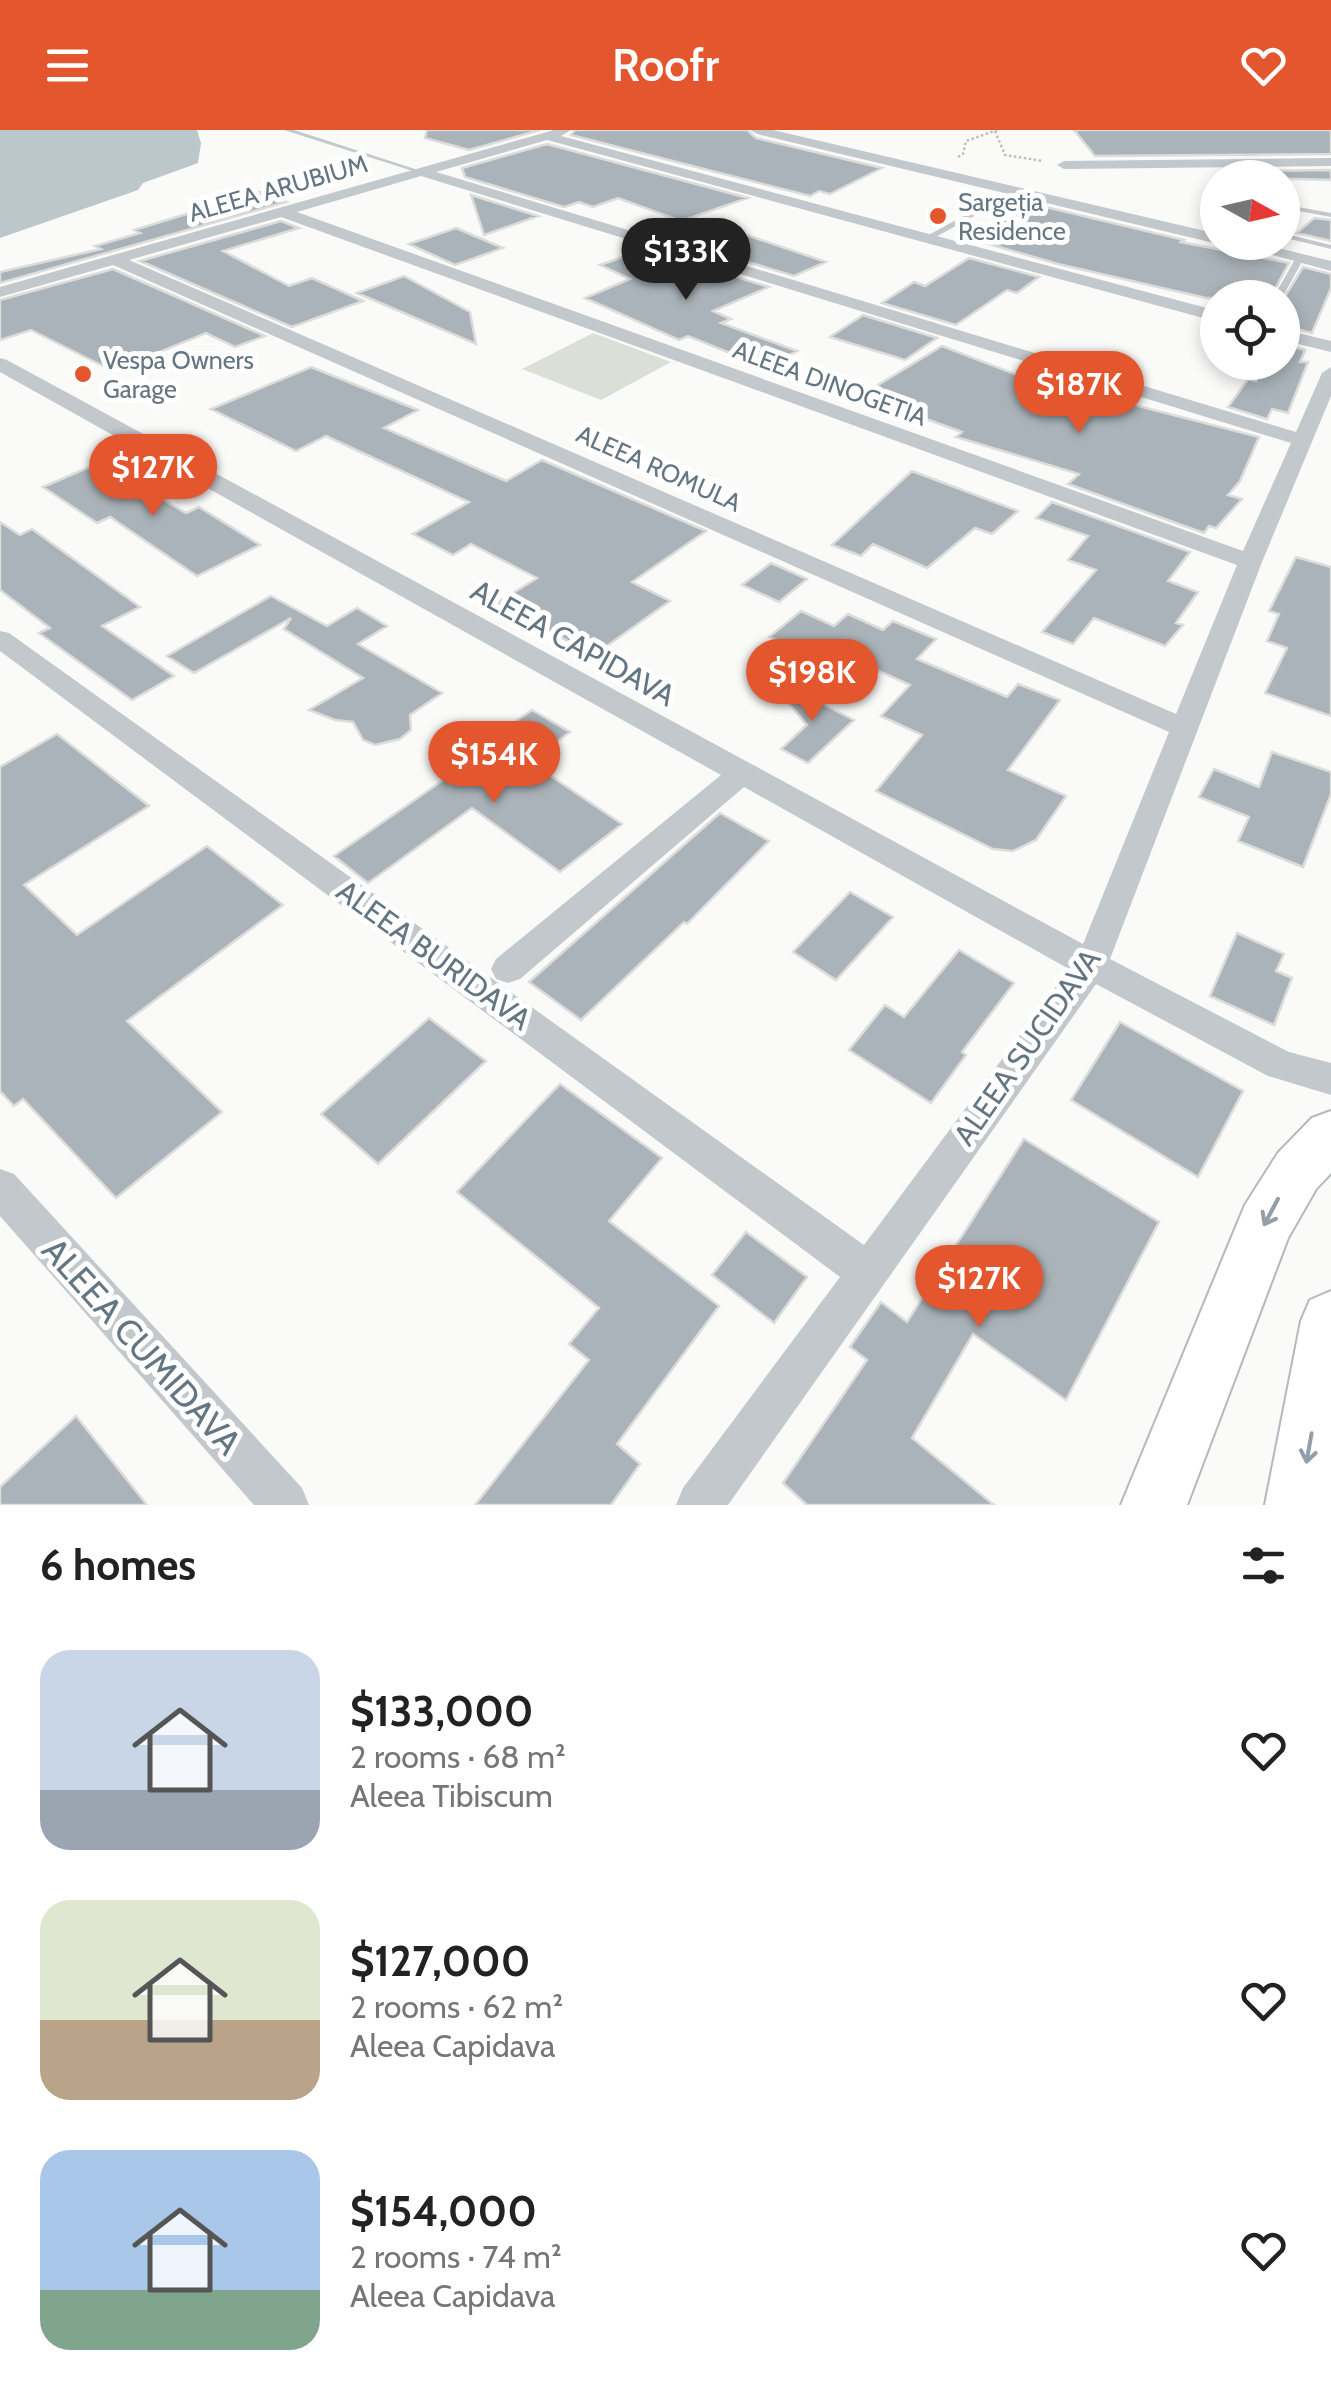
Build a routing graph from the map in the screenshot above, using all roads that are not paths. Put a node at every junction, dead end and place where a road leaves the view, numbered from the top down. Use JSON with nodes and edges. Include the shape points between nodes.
{"nodes":[{"id":1,"x":287,"y":130,"type":"edge"},
{"id":2,"x":568,"y":130,"type":"edge"},
{"id":3,"x":757,"y":130,"type":"edge"},
{"id":4,"x":546,"y":136,"type":"junction"},
{"id":5,"x":1331,"y":162,"type":"edge"},
{"id":6,"x":1064,"y":165,"type":"road end"},
{"id":7,"x":418,"y":171,"type":"junction"},
{"id":8,"x":1300,"y":209,"type":"edge"},
{"id":9,"x":280,"y":211,"type":"junction"},
{"id":10,"x":972,"y":215,"type":"dead end"},
{"id":11,"x":1331,"y":215,"type":"edge"},
{"id":12,"x":1200,"y":235,"type":"edge"},
{"id":13,"x":927,"y":238,"type":"junction"},
{"id":14,"x":1300,"y":240,"type":"edge"},
{"id":15,"x":1331,"y":247,"type":"edge"},
{"id":16,"x":1300,"y":258,"type":"edge"},
{"id":17,"x":112,"y":259,"type":"junction"},
{"id":18,"x":1331,"y":266,"type":"edge"},
{"id":19,"x":0,"y":292,"type":"edge"},
{"id":20,"x":1200,"y":311,"type":"edge"},
{"id":21,"x":1300,"y":339,"type":"edge"},
{"id":22,"x":1331,"y":347,"type":"edge"},
{"id":23,"x":0,"y":364,"type":"edge"},
{"id":24,"x":1331,"y":373,"type":"edge"},
{"id":25,"x":1301,"y":440,"type":"junction"},
{"id":26,"x":1250,"y":562,"type":"junction"},
{"id":27,"x":0,"y":638,"type":"edge"},
{"id":28,"x":1184,"y":728,"type":"junction"},
{"id":29,"x":742,"y":773,"type":"junction"},
{"id":30,"x":1091,"y":965,"type":"junction"},
{"id":31,"x":508,"y":969,"type":"dead end"},
{"id":32,"x":1331,"y":1079,"type":"edge"},
{"id":33,"x":1331,"y":1135,"type":"edge"},
{"id":34,"x":0,"y":1186,"type":"edge"},
{"id":35,"x":867,"y":1272,"type":"junction"},
{"id":36,"x":1331,"y":1321,"type":"edge"},
{"id":37,"x":285,"y":1505,"type":"edge"},
{"id":38,"x":700,"y":1505,"type":"edge"},
{"id":39,"x":1154,"y":1505,"type":"edge"},
{"id":40,"x":1298,"y":1505,"type":"edge"}],
"edges":[{"from":1,"to":7,"type":"lane"},
{"from":2,"to":4,"type":"street","name":"ALEEA ARUBIUM"},
{"from":3,"to":12,"type":"street"},
{"from":4,"to":7,"type":"street","name":"ALEEA ARUBIUM"},
{"from":4,"to":13,"type":"street"},
{"from":5,"to":6,"type":"street"},
{"from":7,"to":9,"type":"street","name":"ALEEA ARUBIUM"},
{"from":7,"to":25,"type":"street"},
{"from":8,"to":11,"type":"lane"},
{"from":9,"to":17,"type":"street","name":"ALEEA ARUBIUM"},
{"from":9,"to":26,"type":"street","name":"ALEEA DINOGETIA"},
{"from":10,"to":13,"type":"lane"},
{"from":13,"to":20,"type":"street"},
{"from":14,"to":15,"type":"lane"},
{"from":16,"to":18,"type":"street"},
{"from":17,"to":19,"type":"street","name":"ALEEA ARUBIUM"},
{"from":17,"to":28,"type":"street","name":"ALEEA ROMULA"},
{"from":21,"to":22,"type":"street"},
{"from":23,"to":29,"type":"street","name":"ALEEA CAPIDAVA"},
{"from":24,"to":25,"type":"street","name":"ALEEA SUCIDAVA"},
{"from":25,"to":26,"type":"street","name":"ALEEA SUCIDAVA"},
{"from":26,"to":28,"type":"street","name":"ALEEA SUCIDAVA"},
{"from":27,"to":35,"type":"street","name":"ALEEA BURIDAVA"},
{"from":28,"to":30,"type":"street","name":"ALEEA SUCIDAVA"},
{"from":29,"to":30,"type":"street","name":"ALEEA CAPIDAVA"},
{"from":29,"to":31,"type":"street"},
{"from":30,"to":32,"type":"street","name":"ALEEA CAPIDAVA","via":[[1281,1065]]},
{"from":30,"to":35,"type":"street","name":"ALEEA SUCIDAVA"},
{"from":33,"to":39,"type":"street","one_way":true,"via":[[1297,1171],[1264,1224]]},
{"from":34,"to":37,"type":"street","name":"ALEEA CUMIDAVA"},
{"from":35,"to":38,"type":"street","name":"ALEEA SUCIDAVA"},
{"from":36,"to":40,"type":"street","one_way":true}]}
